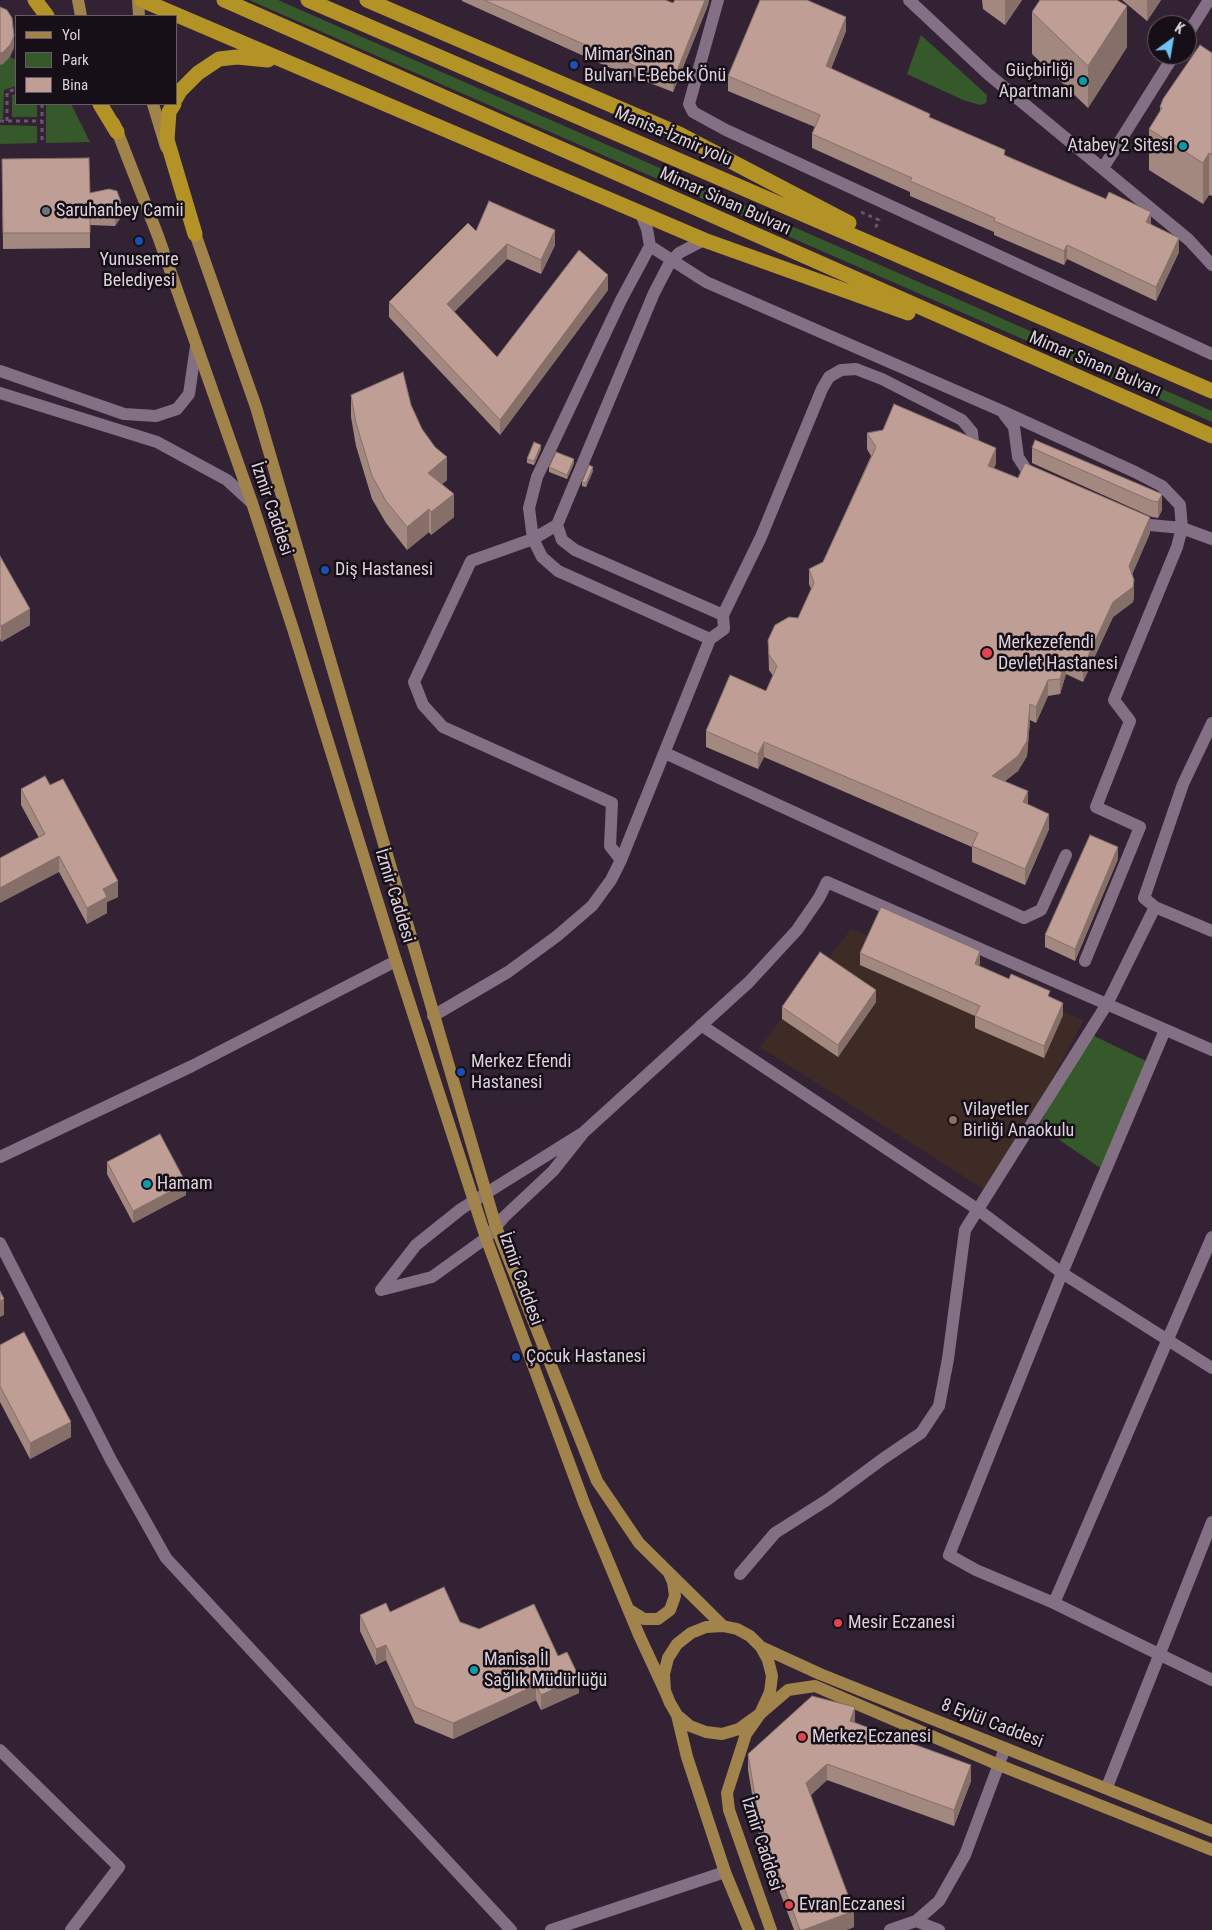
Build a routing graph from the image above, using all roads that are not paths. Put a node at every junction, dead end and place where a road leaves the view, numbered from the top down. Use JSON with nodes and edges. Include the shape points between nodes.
{"nodes":[{"id":1,"x":35,"y":0,"type":"edge"},
{"id":2,"x":78,"y":0,"type":"edge"},
{"id":3,"x":138,"y":0,"type":"edge"},
{"id":4,"x":142,"y":0,"type":"edge"},
{"id":5,"x":224,"y":0,"type":"edge"},
{"id":6,"x":308,"y":0,"type":"edge"},
{"id":7,"x":367,"y":0,"type":"edge"},
{"id":8,"x":718,"y":0,"type":"edge"},
{"id":9,"x":909,"y":0,"type":"edge"},
{"id":10,"x":1209,"y":0,"type":"edge"},
{"id":11,"x":160,"y":5,"type":"edge"},
{"id":12,"x":45,"y":15,"type":"edge"},
{"id":13,"x":81,"y":15,"type":"edge"},
{"id":14,"x":139,"y":15,"type":"edge"},
{"id":15,"x":1197,"y":19,"type":"edge"},
{"id":16,"x":284,"y":62,"type":"junction"},
{"id":17,"x":1168,"y":65,"type":"edge"},
{"id":18,"x":178,"y":94,"type":"edge"},
{"id":19,"x":101,"y":105,"type":"edge"},
{"id":20,"x":107,"y":105,"type":"edge"},
{"id":21,"x":154,"y":105,"type":"edge"},
{"id":22,"x":173,"y":105,"type":"edge"},
{"id":23,"x":117,"y":132,"type":"junction"},
{"id":24,"x":1103,"y":168,"type":"junction"},
{"id":25,"x":641,"y":214,"type":"junction"},
{"id":26,"x":195,"y":234,"type":"junction"},
{"id":27,"x":704,"y":240,"type":"junction"},
{"id":28,"x":650,"y":246,"type":"junction"},
{"id":29,"x":672,"y":261,"type":"junction"},
{"id":30,"x":1212,"y":265,"type":"edge"},
{"id":31,"x":1023,"y":308,"type":"junction"},
{"id":32,"x":196,"y":346,"type":"junction"},
{"id":33,"x":1212,"y":354,"type":"edge"},
{"id":34,"x":1027,"y":356,"type":"junction"},
{"id":35,"x":0,"y":371,"type":"edge"},
{"id":36,"x":1212,"y":391,"type":"edge"},
{"id":37,"x":0,"y":393,"type":"edge"},
{"id":38,"x":1002,"y":411,"type":"junction"},
{"id":39,"x":1212,"y":436,"type":"edge"},
{"id":40,"x":973,"y":443,"type":"edge"},
{"id":41,"x":1045,"y":479,"type":"edge"},
{"id":42,"x":252,"y":503,"type":"junction"},
{"id":43,"x":1124,"y":514,"type":"edge"},
{"id":44,"x":557,"y":525,"type":"junction"},
{"id":45,"x":1182,"y":528,"type":"junction"},
{"id":46,"x":533,"y":539,"type":"junction"},
{"id":47,"x":1212,"y":539,"type":"edge"},
{"id":48,"x":723,"y":615,"type":"junction"},
{"id":49,"x":710,"y":639,"type":"junction"},
{"id":50,"x":1212,"y":723,"type":"edge"},
{"id":51,"x":665,"y":753,"type":"junction"},
{"id":52,"x":1066,"y":855,"type":"dead end"},
{"id":53,"x":621,"y":860,"type":"junction"},
{"id":54,"x":1155,"y":907,"type":"junction"},
{"id":55,"x":1212,"y":931,"type":"edge"},
{"id":56,"x":396,"y":961,"type":"junction"},
{"id":57,"x":1085,"y":961,"type":"dead end"},
{"id":58,"x":1107,"y":1004,"type":"junction"},
{"id":59,"x":433,"y":1016,"type":"junction"},
{"id":60,"x":416,"y":1022,"type":"junction"},
{"id":61,"x":701,"y":1025,"type":"junction"},
{"id":62,"x":1165,"y":1030,"type":"junction"},
{"id":63,"x":1212,"y":1050,"type":"edge"},
{"id":64,"x":584,"y":1132,"type":"junction"},
{"id":65,"x":0,"y":1157,"type":"edge"},
{"id":66,"x":480,"y":1197,"type":"junction"},
{"id":67,"x":977,"y":1209,"type":"junction"},
{"id":68,"x":496,"y":1227,"type":"junction"},
{"id":69,"x":1212,"y":1237,"type":"edge"},
{"id":70,"x":486,"y":1238,"type":"junction"},
{"id":71,"x":0,"y":1243,"type":"edge"},
{"id":72,"x":1062,"y":1273,"type":"junction"},
{"id":73,"x":1168,"y":1338,"type":"junction"},
{"id":74,"x":1212,"y":1368,"type":"edge"},
{"id":75,"x":1212,"y":1522,"type":"edge"},
{"id":76,"x":666,"y":1569,"type":"junction"},
{"id":77,"x":740,"y":1574,"type":"dead end"},
{"id":78,"x":1054,"y":1604,"type":"junction"},
{"id":79,"x":628,"y":1609,"type":"junction"},
{"id":80,"x":723,"y":1626,"type":"junction"},
{"id":81,"x":760,"y":1647,"type":"junction"},
{"id":82,"x":1158,"y":1655,"type":"junction"},
{"id":83,"x":1212,"y":1680,"type":"edge"},
{"id":84,"x":665,"y":1691,"type":"junction"},
{"id":85,"x":760,"y":1714,"type":"junction"},
{"id":86,"x":677,"y":1715,"type":"junction"},
{"id":87,"x":1005,"y":1748,"type":"junction"},
{"id":88,"x":0,"y":1750,"type":"edge"},
{"id":89,"x":999,"y":1765,"type":"junction"},
{"id":90,"x":1107,"y":1787,"type":"junction"},
{"id":91,"x":1212,"y":1831,"type":"edge"},
{"id":92,"x":1212,"y":1850,"type":"edge"},
{"id":93,"x":725,"y":1872,"type":"junction"},
{"id":94,"x":916,"y":1921,"type":"junction"},
{"id":95,"x":71,"y":1930,"type":"edge"},
{"id":96,"x":511,"y":1930,"type":"edge"},
{"id":97,"x":551,"y":1930,"type":"edge"},
{"id":98,"x":749,"y":1930,"type":"edge"},
{"id":99,"x":772,"y":1930,"type":"edge"},
{"id":100,"x":890,"y":1930,"type":"edge"},
{"id":101,"x":939,"y":1930,"type":"edge"}],
"edges":[{"from":1,"to":12,"type":"highway"},
{"from":2,"to":13,"type":"main road"},
{"from":3,"to":14,"type":"main road"},
{"from":4,"to":11,"type":"highway"},
{"from":5,"to":34,"type":"highway","name":"Mimar Sinan Bulvarı"},
{"from":6,"to":31,"type":"highway","name":"Manisa-İzmir yolu"},
{"from":7,"to":31,"type":"highway","via":[[679,134],[856,227]]},
{"from":8,"to":33,"type":"street","via":[[689,104],[693,112]]},
{"from":9,"to":24,"type":"street","via":[[988,74]]},
{"from":10,"to":15,"type":"street"},
{"from":11,"to":16,"type":"highway"},
{"from":16,"to":18,"type":"highway","via":[[236,57],[219,59],[198,73]]},
{"from":16,"to":25,"type":"highway","via":[[516,158]]},
{"from":17,"to":24,"type":"street"},
{"from":19,"to":23,"type":"highway"},
{"from":20,"to":23,"type":"main road","name":"İzmir Caddesi"},
{"from":21,"to":26,"type":"main road","name":"İzmir Caddesi","via":[[157,123]]},
{"from":22,"to":26,"type":"highway","via":[[169,112],[167,140]]},
{"from":23,"to":32,"type":"main road","name":"İzmir Caddesi"},
{"from":24,"to":30,"type":"street","via":[[1189,240]]},
{"from":25,"to":27,"type":"highway"},
{"from":25,"to":28,"type":"street"},
{"from":26,"to":59,"type":"main road","name":"İzmir Caddesi","via":[[256,408]]},
{"from":27,"to":29,"type":"street"},
{"from":27,"to":34,"type":"highway"},
{"from":28,"to":29,"type":"street"},
{"from":28,"to":46,"type":"street","via":[[538,477],[529,508]]},
{"from":29,"to":38,"type":"street","via":[[706,282]]},
{"from":29,"to":44,"type":"street","via":[[654,292]]},
{"from":31,"to":36,"type":"highway","name":"Mimar Sinan Bulvarı"},
{"from":32,"to":35,"type":"street","via":[[189,394],[177,409],[156,416],[124,414]]},
{"from":32,"to":42,"type":"main road","name":"İzmir Caddesi"},
{"from":34,"to":39,"type":"highway","name":"Mimar Sinan Bulvarı"},
{"from":37,"to":42,"type":"street","via":[[157,442],[227,480]]},
{"from":38,"to":41,"type":"street","via":[[1014,427],[1018,457],[1027,472]]},
{"from":38,"to":45,"type":"street","via":[[1162,486],[1180,505]]},
{"from":40,"to":48,"type":"street","via":[[972,432],[962,420],[882,379],[856,369],[841,370],[829,377],[761,537]]},
{"from":42,"to":56,"type":"main road","name":"İzmir Caddesi"},
{"from":43,"to":45,"type":"street","via":[[1150,525]]},
{"from":44,"to":46,"type":"street"},
{"from":44,"to":48,"type":"street","via":[[562,540],[575,550]]},
{"from":45,"to":47,"type":"street"},
{"from":45,"to":57,"type":"street","via":[[1114,700],[1130,721],[1096,807],[1140,827]]},
{"from":46,"to":49,"type":"street","via":[[542,558],[558,571]]},
{"from":46,"to":53,"type":"street","via":[[471,561],[414,682],[423,705],[443,727],[612,803],[610,846]]},
{"from":48,"to":49,"type":"street","via":[[724,629]]},
{"from":49,"to":51,"type":"street"},
{"from":50,"to":54,"type":"street","via":[[1183,784],[1144,898]]},
{"from":51,"to":52,"type":"street","via":[[1024,918],[1041,910]]},
{"from":51,"to":53,"type":"street"},
{"from":53,"to":59,"type":"street","via":[[611,880],[585,912],[508,972]]},
{"from":54,"to":55,"type":"street"},
{"from":54,"to":58,"type":"street"},
{"from":56,"to":60,"type":"main road","name":"İzmir Caddesi"},
{"from":56,"to":65,"type":"street","via":[[192,1066]]},
{"from":58,"to":61,"type":"street","via":[[827,882],[797,930],[749,982]]},
{"from":58,"to":62,"type":"street"},
{"from":58,"to":67,"type":"street"},
{"from":59,"to":60,"type":"main road"},
{"from":59,"to":66,"type":"main road","name":"İzmir Caddesi"},
{"from":60,"to":66,"type":"main road","name":"İzmir Caddesi"},
{"from":61,"to":64,"type":"street"},
{"from":61,"to":67,"type":"street"},
{"from":62,"to":63,"type":"street"},
{"from":62,"to":72,"type":"street"},
{"from":64,"to":66,"type":"street"},
{"from":64,"to":68,"type":"street","via":[[553,1171]]},
{"from":66,"to":68,"type":"main road","name":"İzmir Caddesi"},
{"from":66,"to":70,"type":"main road","name":"İzmir Caddesi"},
{"from":66,"to":70,"type":"street","via":[[416,1245],[381,1290],[432,1277]]},
{"from":67,"to":72,"type":"street"},
{"from":67,"to":77,"type":"street","via":[[965,1230],[960,1254],[939,1406],[922,1433],[827,1500],[775,1532]]},
{"from":68,"to":70,"type":"street"},
{"from":68,"to":76,"type":"main road","name":"İzmir Caddesi","via":[[597,1481],[639,1543]]},
{"from":69,"to":73,"type":"street"},
{"from":70,"to":79,"type":"main road","name":"İzmir Caddesi","via":[[584,1503]]},
{"from":71,"to":96,"type":"street","via":[[111,1460],[166,1558]]},
{"from":72,"to":73,"type":"street"},
{"from":72,"to":78,"type":"street","via":[[949,1555]]},
{"from":73,"to":74,"type":"street"},
{"from":73,"to":78,"type":"street"},
{"from":75,"to":82,"type":"street"},
{"from":76,"to":79,"type":"main road","via":[[674,1582],[675,1596],[670,1610],[658,1619],[644,1619]]},
{"from":76,"to":80,"type":"main road","name":"İzmir Caddesi"},
{"from":78,"to":82,"type":"street"},
{"from":79,"to":84,"type":"main road","name":"İzmir Caddesi"},
{"from":80,"to":81,"type":"main road","via":[[750,1636]]},
{"from":80,"to":84,"type":"main road","via":[[706,1627],[691,1633],[678,1644],[668,1658],[664,1674]]},
{"from":81,"to":85,"type":"main road","via":[[772,1676],[770,1692]]},
{"from":81,"to":87,"type":"main road","name":"8 Eylül Caddesi"},
{"from":82,"to":83,"type":"street"},
{"from":82,"to":90,"type":"street"},
{"from":84,"to":86,"type":"main road"},
{"from":85,"to":86,"type":"main road","via":[[739,1730],[722,1734],[690,1726]]},
{"from":85,"to":89,"type":"main road","via":[[788,1690],[815,1686]]},
{"from":85,"to":99,"type":"main road","name":"İzmir Caddesi","via":[[746,1734],[727,1793],[729,1810]]},
{"from":86,"to":93,"type":"main road","via":[[687,1757]]},
{"from":87,"to":89,"type":"street"},
{"from":87,"to":90,"type":"main road","name":"8 Eylül Caddesi"},
{"from":88,"to":95,"type":"street","via":[[119,1867]]},
{"from":89,"to":92,"type":"main road"},
{"from":89,"to":94,"type":"street","via":[[965,1855],[939,1901]]},
{"from":90,"to":91,"type":"main road","name":"8 Eylül Caddesi"},
{"from":93,"to":97,"type":"street"},
{"from":93,"to":98,"type":"main road"},
{"from":94,"to":100,"type":"street"},
{"from":94,"to":101,"type":"street"}]}
